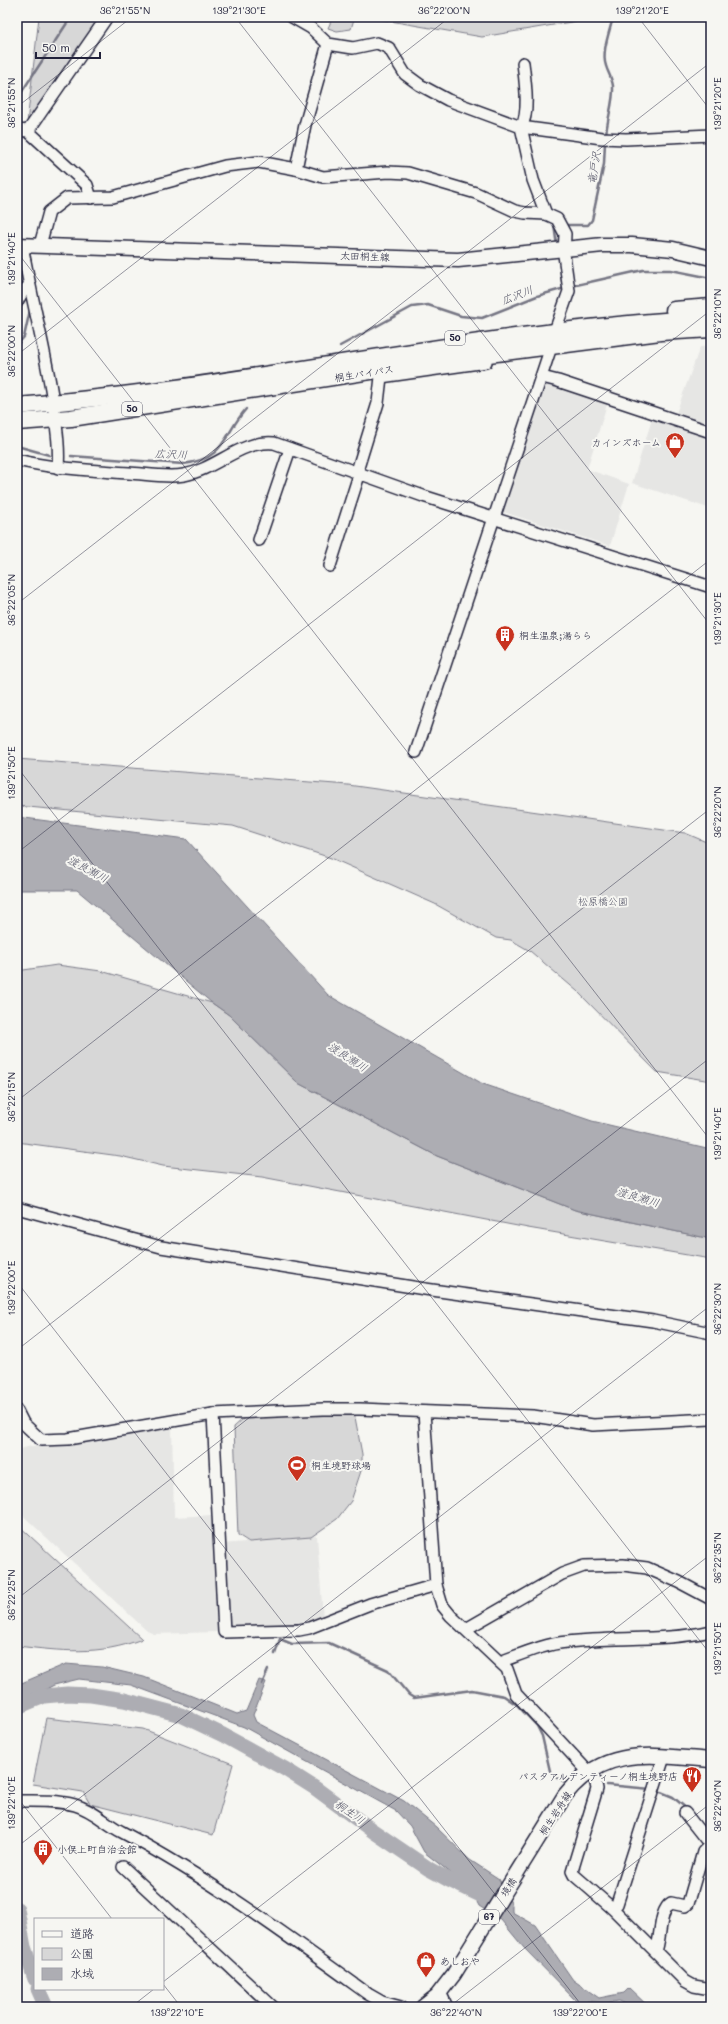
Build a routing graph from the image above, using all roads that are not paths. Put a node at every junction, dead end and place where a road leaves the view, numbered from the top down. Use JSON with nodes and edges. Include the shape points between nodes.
{"nodes":[{"id":1,"x":107,"y":17,"type":"edge"},
{"id":2,"x":292,"y":17,"type":"edge"},
{"id":3,"x":328,"y":44,"type":"junction"},
{"id":4,"x":523,"y":63,"type":"dead end"},
{"id":5,"x":521,"y":128,"type":"junction"},
{"id":6,"x":22,"y":131,"type":"edge"},
{"id":7,"x":711,"y":135,"type":"edge"},
{"id":8,"x":296,"y":169,"type":"junction"},
{"id":9,"x":91,"y":198,"type":"junction"},
{"id":10,"x":546,"y":214,"type":"junction"},
{"id":11,"x":20,"y":245,"type":"edge"},
{"id":12,"x":40,"y":245,"type":"junction"},
{"id":13,"x":565,"y":249,"type":"junction"},
{"id":14,"x":711,"y":258,"type":"edge"},
{"id":15,"x":17,"y":278,"type":"edge"},
{"id":16,"x":29,"y":283,"type":"junction"},
{"id":17,"x":17,"y":302,"type":"edge"},
{"id":18,"x":711,"y":307,"type":"edge"},
{"id":19,"x":711,"y":318,"type":"edge"},
{"id":20,"x":557,"y":325,"type":"junction"},
{"id":21,"x":660,"y":326,"type":"junction"},
{"id":22,"x":711,"y":329,"type":"edge"},
{"id":23,"x":711,"y":335,"type":"edge"},
{"id":24,"x":550,"y":353,"type":"junction"},
{"id":25,"x":381,"y":377,"type":"junction"},
{"id":26,"x":542,"y":377,"type":"junction"},
{"id":27,"x":201,"y":386,"type":"junction"},
{"id":28,"x":247,"y":391,"type":"junction"},
{"id":29,"x":53,"y":403,"type":"junction"},
{"id":30,"x":17,"y":406,"type":"edge"},
{"id":31,"x":56,"y":419,"type":"junction"},
{"id":32,"x":17,"y":422,"type":"edge"},
{"id":33,"x":711,"y":432,"type":"edge"},
{"id":34,"x":290,"y":449,"type":"junction"},
{"id":35,"x":17,"y":460,"type":"edge"},
{"id":36,"x":58,"y":468,"type":"junction"},
{"id":37,"x":359,"y":472,"type":"junction"},
{"id":38,"x":495,"y":519,"type":"junction"},
{"id":39,"x":259,"y":540,"type":"dead end"},
{"id":40,"x":330,"y":566,"type":"dead end"},
{"id":41,"x":711,"y":587,"type":"edge"},
{"id":42,"x":416,"y":752,"type":"dead end"},
{"id":43,"x":17,"y":1208,"type":"edge"},
{"id":44,"x":711,"y":1333,"type":"edge"},
{"id":45,"x":17,"y":1411,"type":"edge"},
{"id":46,"x":424,"y":1412,"type":"junction"},
{"id":47,"x":213,"y":1414,"type":"junction"},
{"id":48,"x":711,"y":1419,"type":"edge"},
{"id":49,"x":436,"y":1585,"type":"junction"},
{"id":50,"x":711,"y":1599,"type":"edge"},
{"id":51,"x":466,"y":1629,"type":"junction"},
{"id":52,"x":711,"y":1631,"type":"edge"},
{"id":53,"x":500,"y":1662,"type":"junction"},
{"id":54,"x":664,"y":1757,"type":"junction"},
{"id":55,"x":711,"y":1760,"type":"edge"},
{"id":56,"x":590,"y":1771,"type":"junction"},
{"id":57,"x":17,"y":1801,"type":"edge"},
{"id":58,"x":685,"y":1813,"type":"dead end"},
{"id":59,"x":710,"y":1846,"type":"edge"},
{"id":60,"x":523,"y":1863,"type":"joint"},
{"id":61,"x":123,"y":1867,"type":"dead end"},
{"id":62,"x":612,"y":1908,"type":"junction"},
{"id":63,"x":656,"y":1951,"type":"junction"},
{"id":64,"x":711,"y":1989,"type":"edge"},
{"id":65,"x":440,"y":1992,"type":"junction"},
{"id":66,"x":273,"y":2007,"type":"edge"},
{"id":67,"x":401,"y":2007,"type":"edge"},
{"id":68,"x":423,"y":2007,"type":"edge"},
{"id":69,"x":447,"y":2007,"type":"edge"}],
"edges":[{"from":1,"to":6,"type":"street"},
{"from":2,"to":3,"type":"street","via":[[311,28]]},
{"from":3,"to":5,"type":"street","via":[[353,48],[377,43],[389,48],[405,74],[420,85],[448,100]]},
{"from":3,"to":8,"type":"street","via":[[305,124]]},
{"from":4,"to":5,"type":"street","via":[[526,105]]},
{"from":5,"to":7,"type":"street","via":[[602,138]]},
{"from":5,"to":10,"type":"street","via":[[530,168]]},
{"from":6,"to":9,"type":"street","via":[[87,184]]},
{"from":8,"to":9,"type":"street","via":[[259,162],[244,163],[113,197]]},
{"from":8,"to":10,"type":"street","via":[[323,177],[408,173],[476,193],[515,211]]},
{"from":9,"to":12,"type":"street","via":[[67,198],[56,205],[49,212]]},
{"from":10,"to":13,"type":"street","via":[[557,219],[560,224],[565,234]]},
{"from":11,"to":12,"type":"main road","name":"太田桐生線"},
{"from":11,"to":16,"type":"street"},
{"from":12,"to":13,"type":"main road","name":"太田桐生線","via":[[458,260]]},
{"from":13,"to":14,"type":"main road","name":"太田桐生線","via":[[603,245],[645,245]]},
{"from":13,"to":20,"type":"street","via":[[568,288]]},
{"from":15,"to":16,"type":"street"},
{"from":16,"to":17,"type":"street"},
{"from":16,"to":29,"type":"street"},
{"from":18,"to":20,"type":"highway","number":"50"},
{"from":19,"to":21,"type":"highway","name":"桐生バイパス","number":"50"},
{"from":20,"to":27,"type":"highway","number":"50","via":[[338,355],[259,370]]},
{"from":21,"to":22,"type":"highway","name":"桐生バイパス","number":"50"},
{"from":21,"to":27,"type":"highway","name":"桐生バイパス","number":"50","via":[[565,330]]},
{"from":21,"to":28,"type":"highway","name":"桐生バイパス","number":"50"},
{"from":23,"to":24,"type":"street","via":[[636,341]]},
{"from":24,"to":25,"type":"street"},
{"from":24,"to":26,"type":"street"},
{"from":25,"to":28,"type":"highway","number":"50","via":[[294,390]]},
{"from":25,"to":37,"type":"street","via":[[378,402]]},
{"from":26,"to":33,"type":"street"},
{"from":26,"to":38,"type":"street"},
{"from":27,"to":29,"type":"highway","name":"桐生バイパス","number":"50"},
{"from":28,"to":31,"type":"highway","name":"桐生バイパス","number":"50"},
{"from":29,"to":30,"type":"highway","name":"桐生バイパス","number":"50"},
{"from":29,"to":31,"type":"street"},
{"from":31,"to":32,"type":"highway","name":"桐生バイパス","number":"50"},
{"from":31,"to":36,"type":"street"},
{"from":34,"to":36,"type":"street","via":[[274,443],[249,445],[202,470],[183,476]]},
{"from":34,"to":37,"type":"street"},
{"from":34,"to":39,"type":"street"},
{"from":35,"to":36,"type":"street"},
{"from":37,"to":38,"type":"street"},
{"from":37,"to":40,"type":"street"},
{"from":38,"to":41,"type":"street"},
{"from":38,"to":42,"type":"street"},
{"from":43,"to":44,"type":"street","via":[[161,1247],[425,1289],[653,1321]]},
{"from":45,"to":47,"type":"street","via":[[23,1423],[41,1440],[68,1439]]},
{"from":46,"to":47,"type":"street","via":[[360,1408]]},
{"from":46,"to":48,"type":"street","via":[[533,1416],[593,1425]]},
{"from":46,"to":49,"type":"street"},
{"from":47,"to":49,"type":"street","via":[[224,1632],[299,1630],[370,1604]]},
{"from":49,"to":51,"type":"street","via":[[442,1605]]},
{"from":50,"to":51,"type":"street","via":[[647,1568],[623,1565],[584,1566],[562,1574]]},
{"from":51,"to":53,"type":"street"},
{"from":52,"to":53,"type":"street","via":[[665,1637],[567,1642]]},
{"from":53,"to":56,"type":"street","via":[[507,1669],[516,1694]]},
{"from":54,"to":55,"type":"main road","name":"桐生岩舟線","number":"67"},
{"from":54,"to":56,"type":"main road","name":"桐生岩舟線","number":"67","via":[[625,1756]]},
{"from":54,"to":62,"type":"street","via":[[617,1904]]},
{"from":56,"to":60,"type":"main road","name":"桐生岩舟線","number":"67","via":[[576,1781],[565,1795]]},
{"from":56,"to":62,"type":"street","via":[[597,1788],[572,1871]]},
{"from":57,"to":67,"type":"street","via":[[74,1805],[98,1815],[119,1830],[185,1866],[278,1928],[368,1994],[382,2002]]},
{"from":58,"to":59,"type":"street"},
{"from":59,"to":63,"type":"street","via":[[703,1852],[688,1904],[685,1906],[671,1903],[666,1908]]},
{"from":60,"to":65,"type":"main road","name":"境橋","number":"67","via":[[456,1972]]},
{"from":61,"to":66,"type":"street"},
{"from":62,"to":63,"type":"street"},
{"from":63,"to":64,"type":"street","via":[[689,1985]]},
{"from":65,"to":68,"type":"main road","number":"67"},
{"from":65,"to":69,"type":"street"}]}
